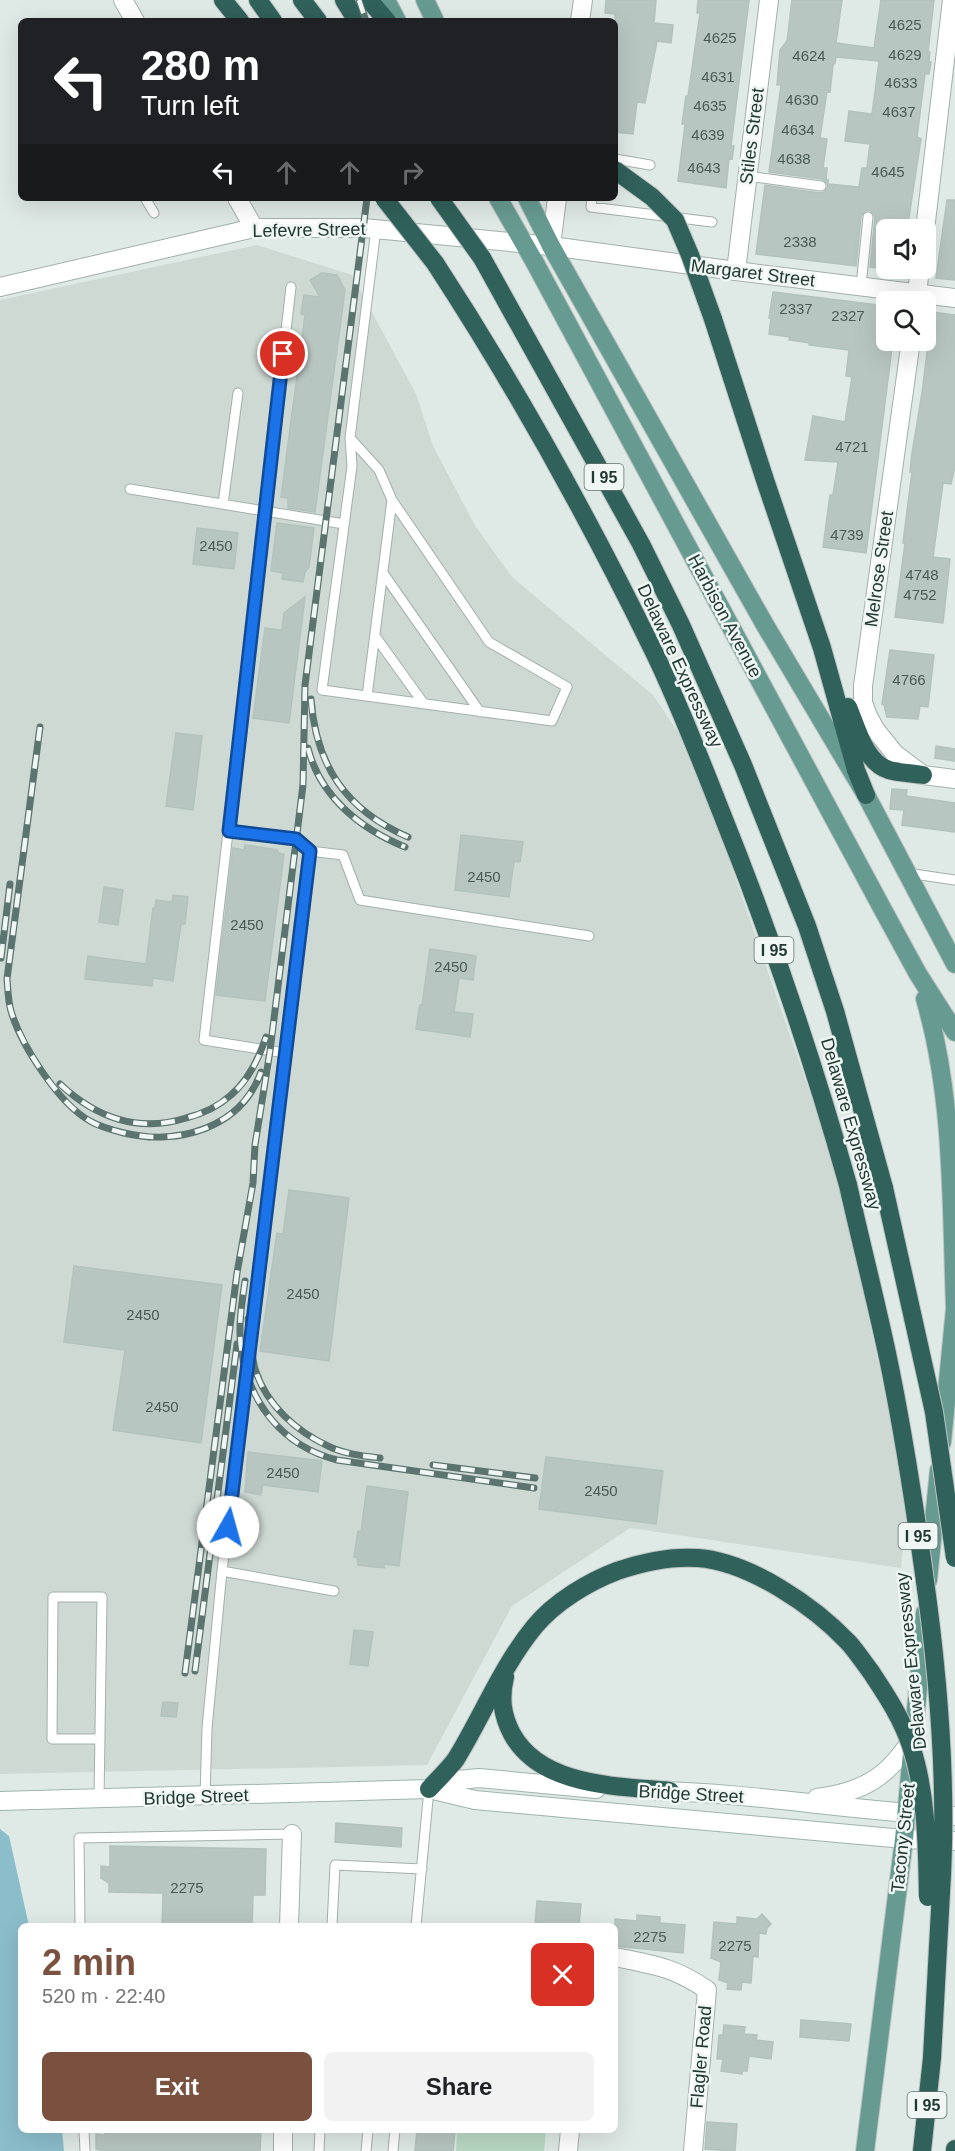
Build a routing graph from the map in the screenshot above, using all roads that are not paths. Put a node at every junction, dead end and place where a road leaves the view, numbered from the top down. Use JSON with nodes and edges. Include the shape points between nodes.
{"nodes":[{"id":1,"x":123,"y":0,"type":"edge"},
{"id":2,"x":223,"y":0,"type":"edge"},
{"id":3,"x":258,"y":0,"type":"edge"},
{"id":4,"x":302,"y":0,"type":"edge"},
{"id":5,"x":344,"y":0,"type":"edge"},
{"id":6,"x":369,"y":0,"type":"edge"},
{"id":7,"x":386,"y":0,"type":"edge"},
{"id":8,"x":425,"y":0,"type":"edge"},
{"id":9,"x":583,"y":0,"type":"edge"},
{"id":10,"x":769,"y":0,"type":"edge"},
{"id":11,"x":952,"y":0,"type":"edge"},
{"id":12,"x":133,"y":18,"type":"edge"},
{"id":13,"x":238,"y":18,"type":"edge"},
{"id":14,"x":271,"y":18,"type":"edge"},
{"id":15,"x":316,"y":18,"type":"edge"},
{"id":16,"x":355,"y":18,"type":"edge"},
{"id":17,"x":384,"y":18,"type":"edge"},
{"id":18,"x":395,"y":18,"type":"edge"},
{"id":19,"x":434,"y":18,"type":"edge"},
{"id":20,"x":580,"y":18,"type":"edge"},
{"id":21,"x":618,"y":160,"type":"edge"},
{"id":22,"x":650,"y":165,"type":"dead end"},
{"id":23,"x":618,"y":172,"type":"edge"},
{"id":24,"x":747,"y":176,"type":"junction"},
{"id":25,"x":821,"y":186,"type":"dead end"},
{"id":26,"x":147,"y":201,"type":"edge"},
{"id":27,"x":239,"y":201,"type":"edge"},
{"id":28,"x":386,"y":201,"type":"edge"},
{"id":29,"x":396,"y":201,"type":"edge"},
{"id":30,"x":441,"y":201,"type":"edge"},
{"id":31,"x":456,"y":201,"type":"edge"},
{"id":32,"x":500,"y":201,"type":"edge"},
{"id":33,"x":528,"y":201,"type":"edge"},
{"id":34,"x":557,"y":201,"type":"edge"},
{"id":35,"x":592,"y":201,"type":"edge"},
{"id":36,"x":153,"y":213,"type":"dead end"},
{"id":37,"x":868,"y":217,"type":"dead end"},
{"id":38,"x":926,"y":219,"type":"edge"},
{"id":39,"x":712,"y":222,"type":"dead end"},
{"id":40,"x":254,"y":228,"type":"junction"},
{"id":41,"x":376,"y":229,"type":"junction"},
{"id":42,"x":523,"y":242,"type":"junction"},
{"id":43,"x":551,"y":246,"type":"junction"},
{"id":44,"x":482,"y":258,"type":"junction"},
{"id":45,"x":435,"y":263,"type":"junction"},
{"id":46,"x":736,"y":271,"type":"junction"},
{"id":47,"x":0,"y":286,"type":"edge"},
{"id":48,"x":861,"y":286,"type":"junction"},
{"id":49,"x":291,"y":287,"type":"dead end"},
{"id":50,"x":886,"y":291,"type":"edge"},
{"id":51,"x":936,"y":298,"type":"edge"},
{"id":52,"x":955,"y":298,"type":"edge"},
{"id":53,"x":909,"y":351,"type":"edge"},
{"id":54,"x":238,"y":393,"type":"dead end"},
{"id":55,"x":350,"y":438,"type":"junction"},
{"id":56,"x":130,"y":489,"type":"dead end"},
{"id":57,"x":392,"y":500,"type":"junction"},
{"id":58,"x":223,"y":504,"type":"junction"},
{"id":59,"x":265,"y":511,"type":"junction"},
{"id":60,"x":344,"y":524,"type":"junction"},
{"id":61,"x":383,"y":573,"type":"junction"},
{"id":62,"x":375,"y":636,"type":"junction"},
{"id":63,"x":822,"y":648,"type":"junction"},
{"id":64,"x":367,"y":696,"type":"junction"},
{"id":65,"x":424,"y":704,"type":"junction"},
{"id":66,"x":480,"y":712,"type":"junction"},
{"id":67,"x":923,"y":775,"type":"junction"},
{"id":68,"x":955,"y":779,"type":"edge"},
{"id":69,"x":866,"y":795,"type":"junction"},
{"id":70,"x":229,"y":831,"type":"junction"},
{"id":71,"x":310,"y":851,"type":"junction"},
{"id":72,"x":907,"y":873,"type":"junction"},
{"id":73,"x":955,"y":880,"type":"edge"},
{"id":74,"x":589,"y":936,"type":"dead end"},
{"id":75,"x":955,"y":964,"type":"edge"},
{"id":76,"x":918,"y":974,"type":"junction"},
{"id":77,"x":955,"y":1032,"type":"edge"},
{"id":78,"x":285,"y":1053,"type":"junction"},
{"id":79,"x":955,"y":1308,"type":"edge"},
{"id":80,"x":933,"y":1530,"type":"junction"},
{"id":81,"x":955,"y":1532,"type":"edge"},
{"id":82,"x":955,"y":1558,"type":"edge"},
{"id":83,"x":222,"y":1571,"type":"junction"},
{"id":84,"x":333,"y":1591,"type":"dead end"},
{"id":85,"x":508,"y":1666,"type":"junction"},
{"id":86,"x":914,"y":1735,"type":"junction"},
{"id":87,"x":100,"y":1739,"type":"junction"},
{"id":88,"x":429,"y":1789,"type":"junction"},
{"id":89,"x":670,"y":1791,"type":"junction"},
{"id":90,"x":205,"y":1797,"type":"junction"},
{"id":91,"x":99,"y":1800,"type":"junction"},
{"id":92,"x":786,"y":1800,"type":"junction"},
{"id":93,"x":0,"y":1801,"type":"edge"},
{"id":94,"x":906,"y":1814,"type":"junction"},
{"id":95,"x":955,"y":1816,"type":"edge"},
{"id":96,"x":292,"y":1834,"type":"joint"},
{"id":97,"x":904,"y":1839,"type":"junction"},
{"id":98,"x":955,"y":1841,"type":"edge"},
{"id":99,"x":422,"y":1869,"type":"junction"},
{"id":100,"x":935,"y":1894,"type":"junction"},
{"id":101,"x":80,"y":1923,"type":"edge"},
{"id":102,"x":289,"y":1923,"type":"edge"},
{"id":103,"x":332,"y":1923,"type":"edge"},
{"id":104,"x":416,"y":1923,"type":"edge"},
{"id":105,"x":618,"y":1958,"type":"edge"},
{"id":106,"x":84,"y":2133,"type":"edge"},
{"id":107,"x":283,"y":2133,"type":"edge"},
{"id":108,"x":320,"y":2133,"type":"edge"},
{"id":109,"x":368,"y":2133,"type":"edge"},
{"id":110,"x":395,"y":2133,"type":"edge"},
{"id":111,"x":570,"y":2133,"type":"edge"},
{"id":112,"x":84,"y":2151,"type":"edge"},
{"id":113,"x":283,"y":2151,"type":"edge"},
{"id":114,"x":319,"y":2151,"type":"edge"},
{"id":115,"x":366,"y":2151,"type":"edge"},
{"id":116,"x":393,"y":2151,"type":"edge"},
{"id":117,"x":568,"y":2151,"type":"edge"},
{"id":118,"x":693,"y":2151,"type":"edge"},
{"id":119,"x":865,"y":2151,"type":"edge"},
{"id":120,"x":922,"y":2151,"type":"edge"}],
"edges":[{"from":1,"to":12,"type":"street"},
{"from":2,"to":13,"type":"highway"},
{"from":3,"to":14,"type":"highway"},
{"from":4,"to":15,"type":"highway"},
{"from":5,"to":16,"type":"highway"},
{"from":6,"to":17,"type":"highway"},
{"from":7,"to":18,"type":"main road"},
{"from":8,"to":19,"type":"main road"},
{"from":9,"to":20,"type":"street"},
{"from":10,"to":24,"type":"street","name":"Stiles Street"},
{"from":11,"to":38,"type":"street"},
{"from":21,"to":22,"type":"lane"},
{"from":23,"to":63,"type":"highway","bridge":true,"via":[[675,220],[713,319]]},
{"from":24,"to":25,"type":"lane"},
{"from":24,"to":46,"type":"street","name":"Stiles Street"},
{"from":26,"to":36,"type":"lane"},
{"from":27,"to":40,"type":"street"},
{"from":28,"to":45,"type":"highway","bridge":true},
{"from":29,"to":45,"type":"highway","name":"Delaware Expressway","number":"I 95","bridge":true},
{"from":30,"to":44,"type":"highway","name":"Delaware Expressway","number":"I 95","bridge":true},
{"from":31,"to":44,"type":"highway","bridge":true},
{"from":32,"to":42,"type":"main road","name":"Harbison Avenue"},
{"from":33,"to":43,"type":"main road","name":"Harbison Avenue"},
{"from":34,"to":43,"type":"street"},
{"from":35,"to":39,"type":"lane","via":[[591,207]]},
{"from":37,"to":48,"type":"lane"},
{"from":40,"to":41,"type":"street","name":"Lefevre Street"},
{"from":40,"to":47,"type":"street","name":"Lefevre Street"},
{"from":41,"to":42,"type":"street","name":"Lefevre Street"},
{"from":41,"to":55,"type":"lane"},
{"from":42,"to":43,"type":"street","name":"Lefevre Street"},
{"from":42,"to":76,"type":"main road","name":"Harbison Avenue"},
{"from":43,"to":46,"type":"street","name":"Margaret Street"},
{"from":43,"to":69,"type":"main road","name":"Harbison Avenue","via":[[765,625]]},
{"from":44,"to":82,"type":"highway","name":"Delaware Expressway","number":"I 95","bridge":true,"via":[[641,544],[743,765],[807,926],[884,1188],[934,1412]]},
{"from":45,"to":100,"type":"highway","name":"Delaware Expressway","number":"I 95","bridge":true,"via":[[544,441],[653,650],[755,896],[821,1091],[848,1185],[890,1370],[914,1503],[939,1714],[943,1802]]},
{"from":46,"to":48,"type":"street","name":"Margaret Street"},
{"from":48,"to":50,"type":"street","name":"Margaret Street"},
{"from":49,"to":59,"type":"lane"},
{"from":51,"to":52,"type":"street","name":"Margaret Street"},
{"from":53,"to":67,"type":"street","name":"Melrose Street","via":[[862,702],[884,742],[904,763]]},
{"from":54,"to":58,"type":"lane"},
{"from":55,"to":57,"type":"lane","via":[[379,470]]},
{"from":55,"to":60,"type":"lane","via":[[352,466]]},
{"from":56,"to":58,"type":"lane"},
{"from":57,"to":61,"type":"lane"},
{"from":57,"to":66,"type":"lane","via":[[489,642],[567,687],[552,721]]},
{"from":58,"to":59,"type":"lane"},
{"from":59,"to":60,"type":"lane"},
{"from":59,"to":70,"type":"lane"},
{"from":60,"to":64,"type":"lane","via":[[322,690]]},
{"from":61,"to":62,"type":"lane"},
{"from":61,"to":66,"type":"lane"},
{"from":62,"to":64,"type":"lane"},
{"from":62,"to":65,"type":"lane"},
{"from":63,"to":67,"type":"highway","via":[[869,754],[889,770]]},
{"from":63,"to":69,"type":"highway"},
{"from":64,"to":65,"type":"lane"},
{"from":65,"to":66,"type":"lane"},
{"from":67,"to":68,"type":"street"},
{"from":69,"to":72,"type":"main road","name":"Harbison Avenue"},
{"from":70,"to":71,"type":"lane","via":[[296,839]]},
{"from":70,"to":78,"type":"lane","via":[[204,1040]]},
{"from":71,"to":74,"type":"lane","via":[[344,855],[360,900]]},
{"from":71,"to":78,"type":"lane"},
{"from":72,"to":73,"type":"lane"},
{"from":72,"to":75,"type":"main road","name":"Harbison Avenue"},
{"from":76,"to":77,"type":"main road","name":"Harbison Avenue"},
{"from":76,"to":79,"type":"main road","name":"Tacony Street","via":[[934,1027],[944,1089]]},
{"from":78,"to":83,"type":"lane"},
{"from":79,"to":80,"type":"main road","name":"Tacony Street"},
{"from":80,"to":81,"type":"street"},
{"from":80,"to":86,"type":"main road","name":"Tacony Street"},
{"from":83,"to":84,"type":"lane"},
{"from":83,"to":90,"type":"lane","via":[[207,1728]]},
{"from":85,"to":88,"type":"highway","via":[[455,1759]]},
{"from":85,"to":89,"type":"highway","via":[[502,1712],[514,1738],[544,1767],[573,1778]]},
{"from":85,"to":100,"type":"highway","bridge":true,"via":[[536,1625],[571,1594],[631,1566],[664,1559],[698,1558],[728,1563],[766,1580],[800,1602],[849,1643],[901,1722],[915,1762]]},
{"from":86,"to":92,"type":"street","via":[[890,1769],[872,1781],[834,1796]]},
{"from":86,"to":94,"type":"main road","name":"Tacony Street"},
{"from":87,"to":87,"type":"lane","via":[[102,1597],[53,1597],[52,1738]]},
{"from":87,"to":91,"type":"lane"},
{"from":88,"to":89,"type":"street","name":"Bridge Street","via":[[479,1778],[606,1790]]},
{"from":88,"to":90,"type":"street","name":"Bridge Street"},
{"from":88,"to":97,"type":"street","name":"Bridge Street","via":[[475,1800]]},
{"from":88,"to":99,"type":"lane"},
{"from":89,"to":92,"type":"street","name":"Bridge Street"},
{"from":90,"to":91,"type":"street","name":"Bridge Street"},
{"from":91,"to":93,"type":"street","name":"Bridge Street"},
{"from":92,"to":94,"type":"street","name":"Bridge Street"},
{"from":94,"to":95,"type":"street","name":"Bridge Street"},
{"from":94,"to":97,"type":"main road","name":"Tacony Street"},
{"from":96,"to":101,"type":"lane","via":[[79,1838]]},
{"from":96,"to":102,"type":"street"},
{"from":97,"to":98,"type":"street","name":"Bridge Street"},
{"from":97,"to":119,"type":"main road","name":"Tacony Street"},
{"from":99,"to":103,"type":"lane","via":[[335,1865]]},
{"from":99,"to":104,"type":"lane"},
{"from":100,"to":120,"type":"highway","number":"I 95","via":[[932,2058]]},
{"from":105,"to":118,"type":"street","name":"Flagler Road","via":[[666,1967],[707,1990]]},
{"from":106,"to":112,"type":"lane"},
{"from":107,"to":113,"type":"street"},
{"from":108,"to":114,"type":"lane"},
{"from":109,"to":115,"type":"lane"},
{"from":110,"to":116,"type":"lane"},
{"from":111,"to":117,"type":"street"}]}
